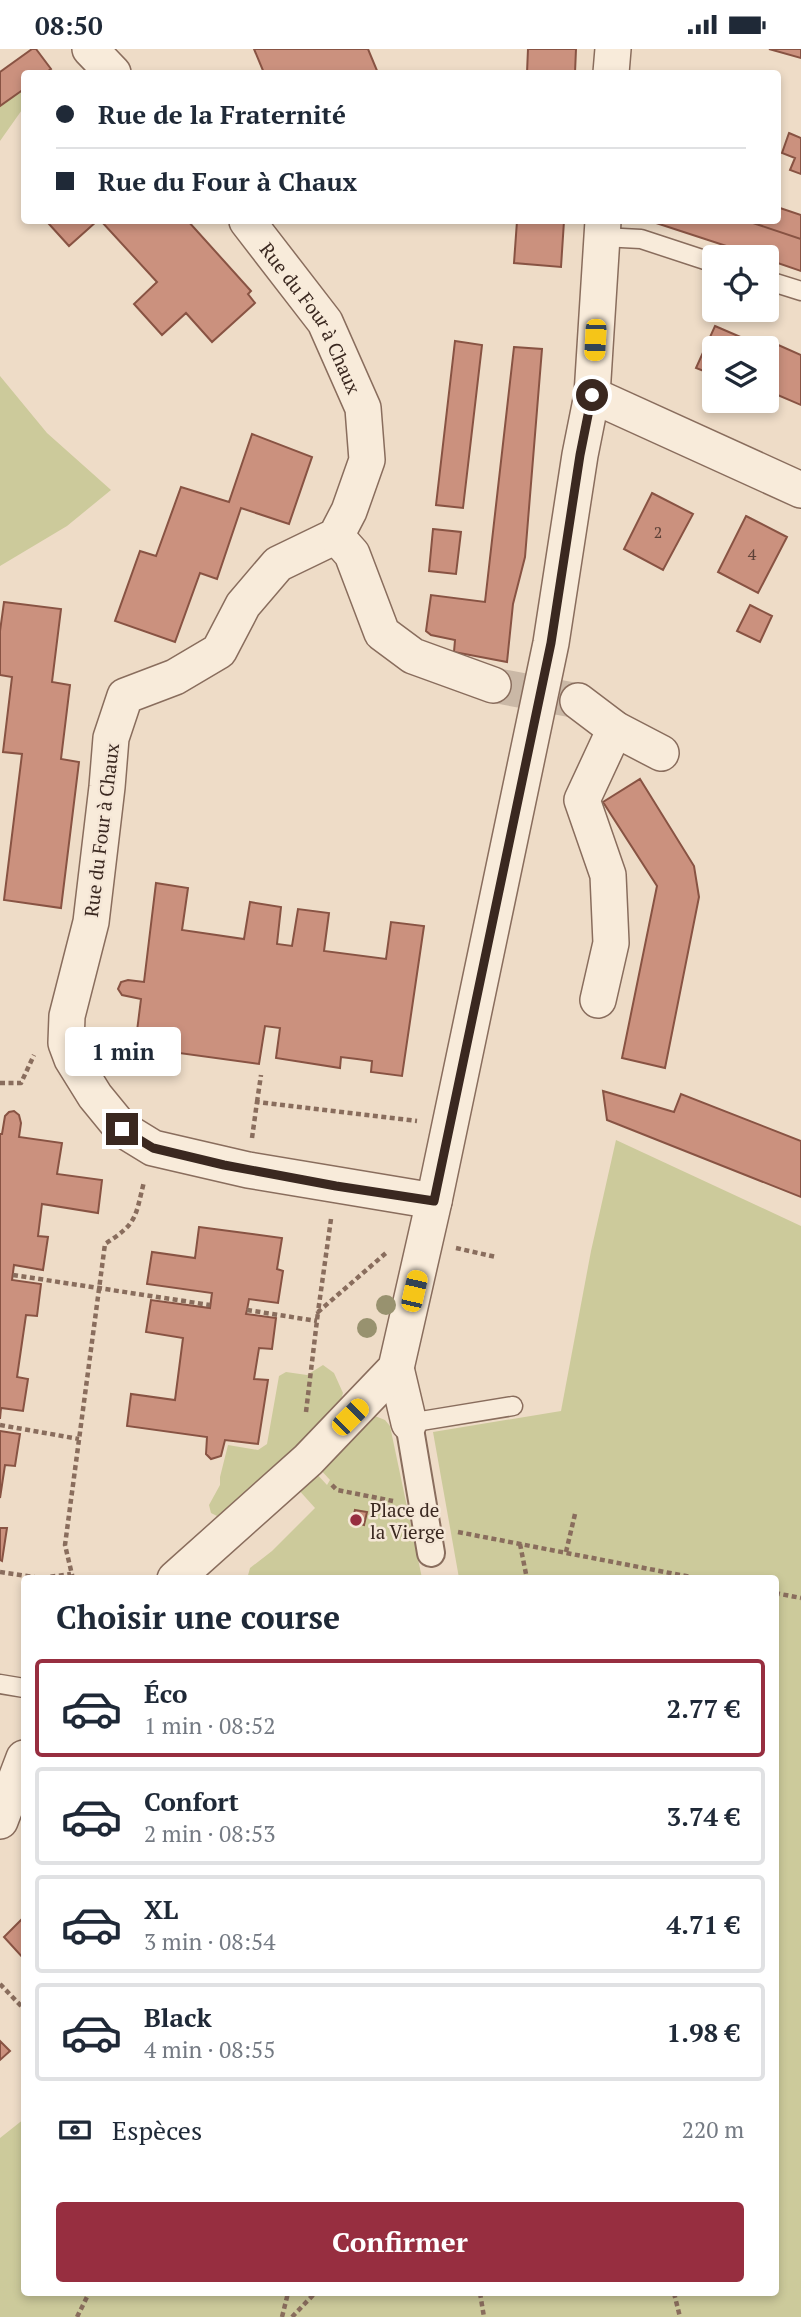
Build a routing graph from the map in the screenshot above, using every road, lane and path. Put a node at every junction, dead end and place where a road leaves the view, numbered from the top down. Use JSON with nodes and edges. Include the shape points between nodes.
{"nodes":[{"id":1,"x":90,"y":49,"type":"edge"},
{"id":2,"x":613,"y":49,"type":"edge"},
{"id":3,"x":110,"y":70,"type":"edge"},
{"id":4,"x":611,"y":70,"type":"edge"},
{"id":5,"x":249,"y":224,"type":"edge"},
{"id":6,"x":602,"y":229,"type":"edge"},
{"id":7,"x":702,"y":259,"type":"edge"},
{"id":8,"x":779,"y":284,"type":"edge"},
{"id":9,"x":801,"y":291,"type":"edge"},
{"id":10,"x":592,"y":395,"type":"junction"},
{"id":11,"x":801,"y":490,"type":"edge"},
{"id":12,"x":336,"y":537,"type":"junction"},
{"id":13,"x":493,"y":685,"type":"tunnel mouth"},
{"id":14,"x":578,"y":701,"type":"tunnel mouth"},
{"id":15,"x":615,"y":729,"type":"junction"},
{"id":16,"x":661,"y":753,"type":"dead end"},
{"id":17,"x":598,"y":1000,"type":"dead end"},
{"id":18,"x":35,"y":1055,"type":"dead end"},
{"id":19,"x":261,"y":1075,"type":"dead end"},
{"id":20,"x":0,"y":1083,"type":"edge"},
{"id":21,"x":257,"y":1102,"type":"junction"},
{"id":22,"x":450,"y":1128,"type":"junction"},
{"id":23,"x":248,"y":1170,"type":"junction"},
{"id":24,"x":336,"y":1186,"type":"junction"},
{"id":25,"x":434,"y":1201,"type":"junction"},
{"id":26,"x":134,"y":1221,"type":"dead end"},
{"id":27,"x":425,"y":1240,"type":"junction"},
{"id":28,"x":496,"y":1257,"type":"dead end"},
{"id":29,"x":13,"y":1275,"type":"dead end"},
{"id":30,"x":99,"y":1288,"type":"junction"},
{"id":31,"x":210,"y":1305,"type":"dead end"},
{"id":32,"x":247,"y":1310,"type":"dead end"},
{"id":33,"x":318,"y":1312,"type":"junction"},
{"id":34,"x":317,"y":1321,"type":"junction"},
{"id":35,"x":396,"y":1368,"type":"junction"},
{"id":36,"x":513,"y":1406,"type":"dead end"},
{"id":37,"x":409,"y":1423,"type":"junction"},
{"id":38,"x":0,"y":1425,"type":"edge"},
{"id":39,"x":79,"y":1439,"type":"junction"},
{"id":40,"x":317,"y":1451,"type":"junction"},
{"id":41,"x":331,"y":1484,"type":"dead end"},
{"id":42,"x":575,"y":1514,"type":"dead end"},
{"id":43,"x":428,"y":1526,"type":"junction"},
{"id":44,"x":520,"y":1544,"type":"junction"},
{"id":45,"x":566,"y":1552,"type":"junction"},
{"id":46,"x":431,"y":1553,"type":"dead end"},
{"id":47,"x":0,"y":1572,"type":"edge"},
{"id":48,"x":21,"y":1575,"type":"edge"},
{"id":49,"x":72,"y":1575,"type":"edge"},
{"id":50,"x":179,"y":1575,"type":"edge"},
{"id":51,"x":526,"y":1575,"type":"edge"},
{"id":52,"x":681,"y":1575,"type":"edge"},
{"id":53,"x":779,"y":1594,"type":"edge"},
{"id":54,"x":801,"y":1598,"type":"edge"},
{"id":55,"x":0,"y":1684,"type":"edge"},
{"id":56,"x":21,"y":1688,"type":"edge"},
{"id":57,"x":21,"y":1766,"type":"edge"},
{"id":58,"x":0,"y":1821,"type":"edge"},
{"id":59,"x":0,"y":1984,"type":"edge"},
{"id":60,"x":21,"y":2006,"type":"edge"},
{"id":61,"x":88,"y":2296,"type":"edge"},
{"id":62,"x":287,"y":2296,"type":"edge"},
{"id":63,"x":312,"y":2296,"type":"edge"},
{"id":64,"x":481,"y":2296,"type":"edge"},
{"id":65,"x":675,"y":2296,"type":"edge"},
{"id":66,"x":77,"y":2317,"type":"edge"},
{"id":67,"x":282,"y":2317,"type":"edge"},
{"id":68,"x":292,"y":2317,"type":"edge"},
{"id":69,"x":484,"y":2317,"type":"edge"},
{"id":70,"x":680,"y":2317,"type":"edge"}],
"edges":[{"from":1,"to":3,"type":"street"},
{"from":2,"to":4,"type":"street"},
{"from":5,"to":12,"type":"street","name":"Rue du Four à Chaux","via":[[325,322],[363,408],[367,460]]},
{"from":6,"to":7,"type":"lane"},
{"from":6,"to":10,"type":"street"},
{"from":8,"to":9,"type":"lane"},
{"from":10,"to":11,"type":"street"},
{"from":10,"to":22,"type":"street","via":[[551,643]]},
{"from":12,"to":13,"type":"street","via":[[352,554],[382,633],[412,656]]},
{"from":12,"to":23,"type":"street","name":"Rue du Four à Chaux","via":[[278,564],[243,605],[219,651],[174,677],[125,696],[111,739],[91,922],[67,1016],[66,1042],[72,1059],[94,1096],[122,1129],[153,1148]]},
{"from":14,"to":15,"type":"street"},
{"from":15,"to":16,"type":"street"},
{"from":15,"to":17,"type":"street","via":[[582,800],[608,875],[611,943]]},
{"from":18,"to":20,"type":"path","via":[[20,1083]]},
{"from":19,"to":21,"type":"path"},
{"from":21,"to":22,"type":"path"},
{"from":21,"to":23,"type":"path"},
{"from":22,"to":25,"type":"street"},
{"from":23,"to":24,"type":"street","name":"Rue du Four à Chaux"},
{"from":24,"to":25,"type":"street","name":"Rue du Four à Chaux"},
{"from":24,"to":33,"type":"path"},
{"from":25,"to":27,"type":"street"},
{"from":26,"to":30,"type":"path","via":[[105,1244]]},
{"from":27,"to":28,"type":"path"},
{"from":27,"to":33,"type":"path","via":[[407,1235]]},
{"from":27,"to":35,"type":"street"},
{"from":29,"to":30,"type":"path"},
{"from":30,"to":31,"type":"path"},
{"from":30,"to":39,"type":"path"},
{"from":32,"to":34,"type":"path"},
{"from":33,"to":34,"type":"path"},
{"from":34,"to":40,"type":"path","via":[[305,1417]]},
{"from":35,"to":37,"type":"street"},
{"from":35,"to":40,"type":"street"},
{"from":36,"to":37,"type":"lane"},
{"from":37,"to":43,"type":"street"},
{"from":38,"to":39,"type":"path"},
{"from":39,"to":49,"type":"path","via":[[65,1545]]},
{"from":40,"to":50,"type":"street"},
{"from":41,"to":43,"type":"path","via":[[337,1490],[404,1503]]},
{"from":42,"to":45,"type":"path"},
{"from":43,"to":44,"type":"path"},
{"from":43,"to":46,"type":"street"},
{"from":44,"to":45,"type":"path"},
{"from":44,"to":51,"type":"path"},
{"from":45,"to":52,"type":"path"},
{"from":47,"to":48,"type":"path"},
{"from":53,"to":54,"type":"path"},
{"from":55,"to":56,"type":"lane"},
{"from":57,"to":58,"type":"street"},
{"from":59,"to":60,"type":"path"},
{"from":61,"to":66,"type":"path"},
{"from":62,"to":67,"type":"path"},
{"from":63,"to":68,"type":"path"},
{"from":64,"to":69,"type":"path"},
{"from":65,"to":70,"type":"path"}]}
